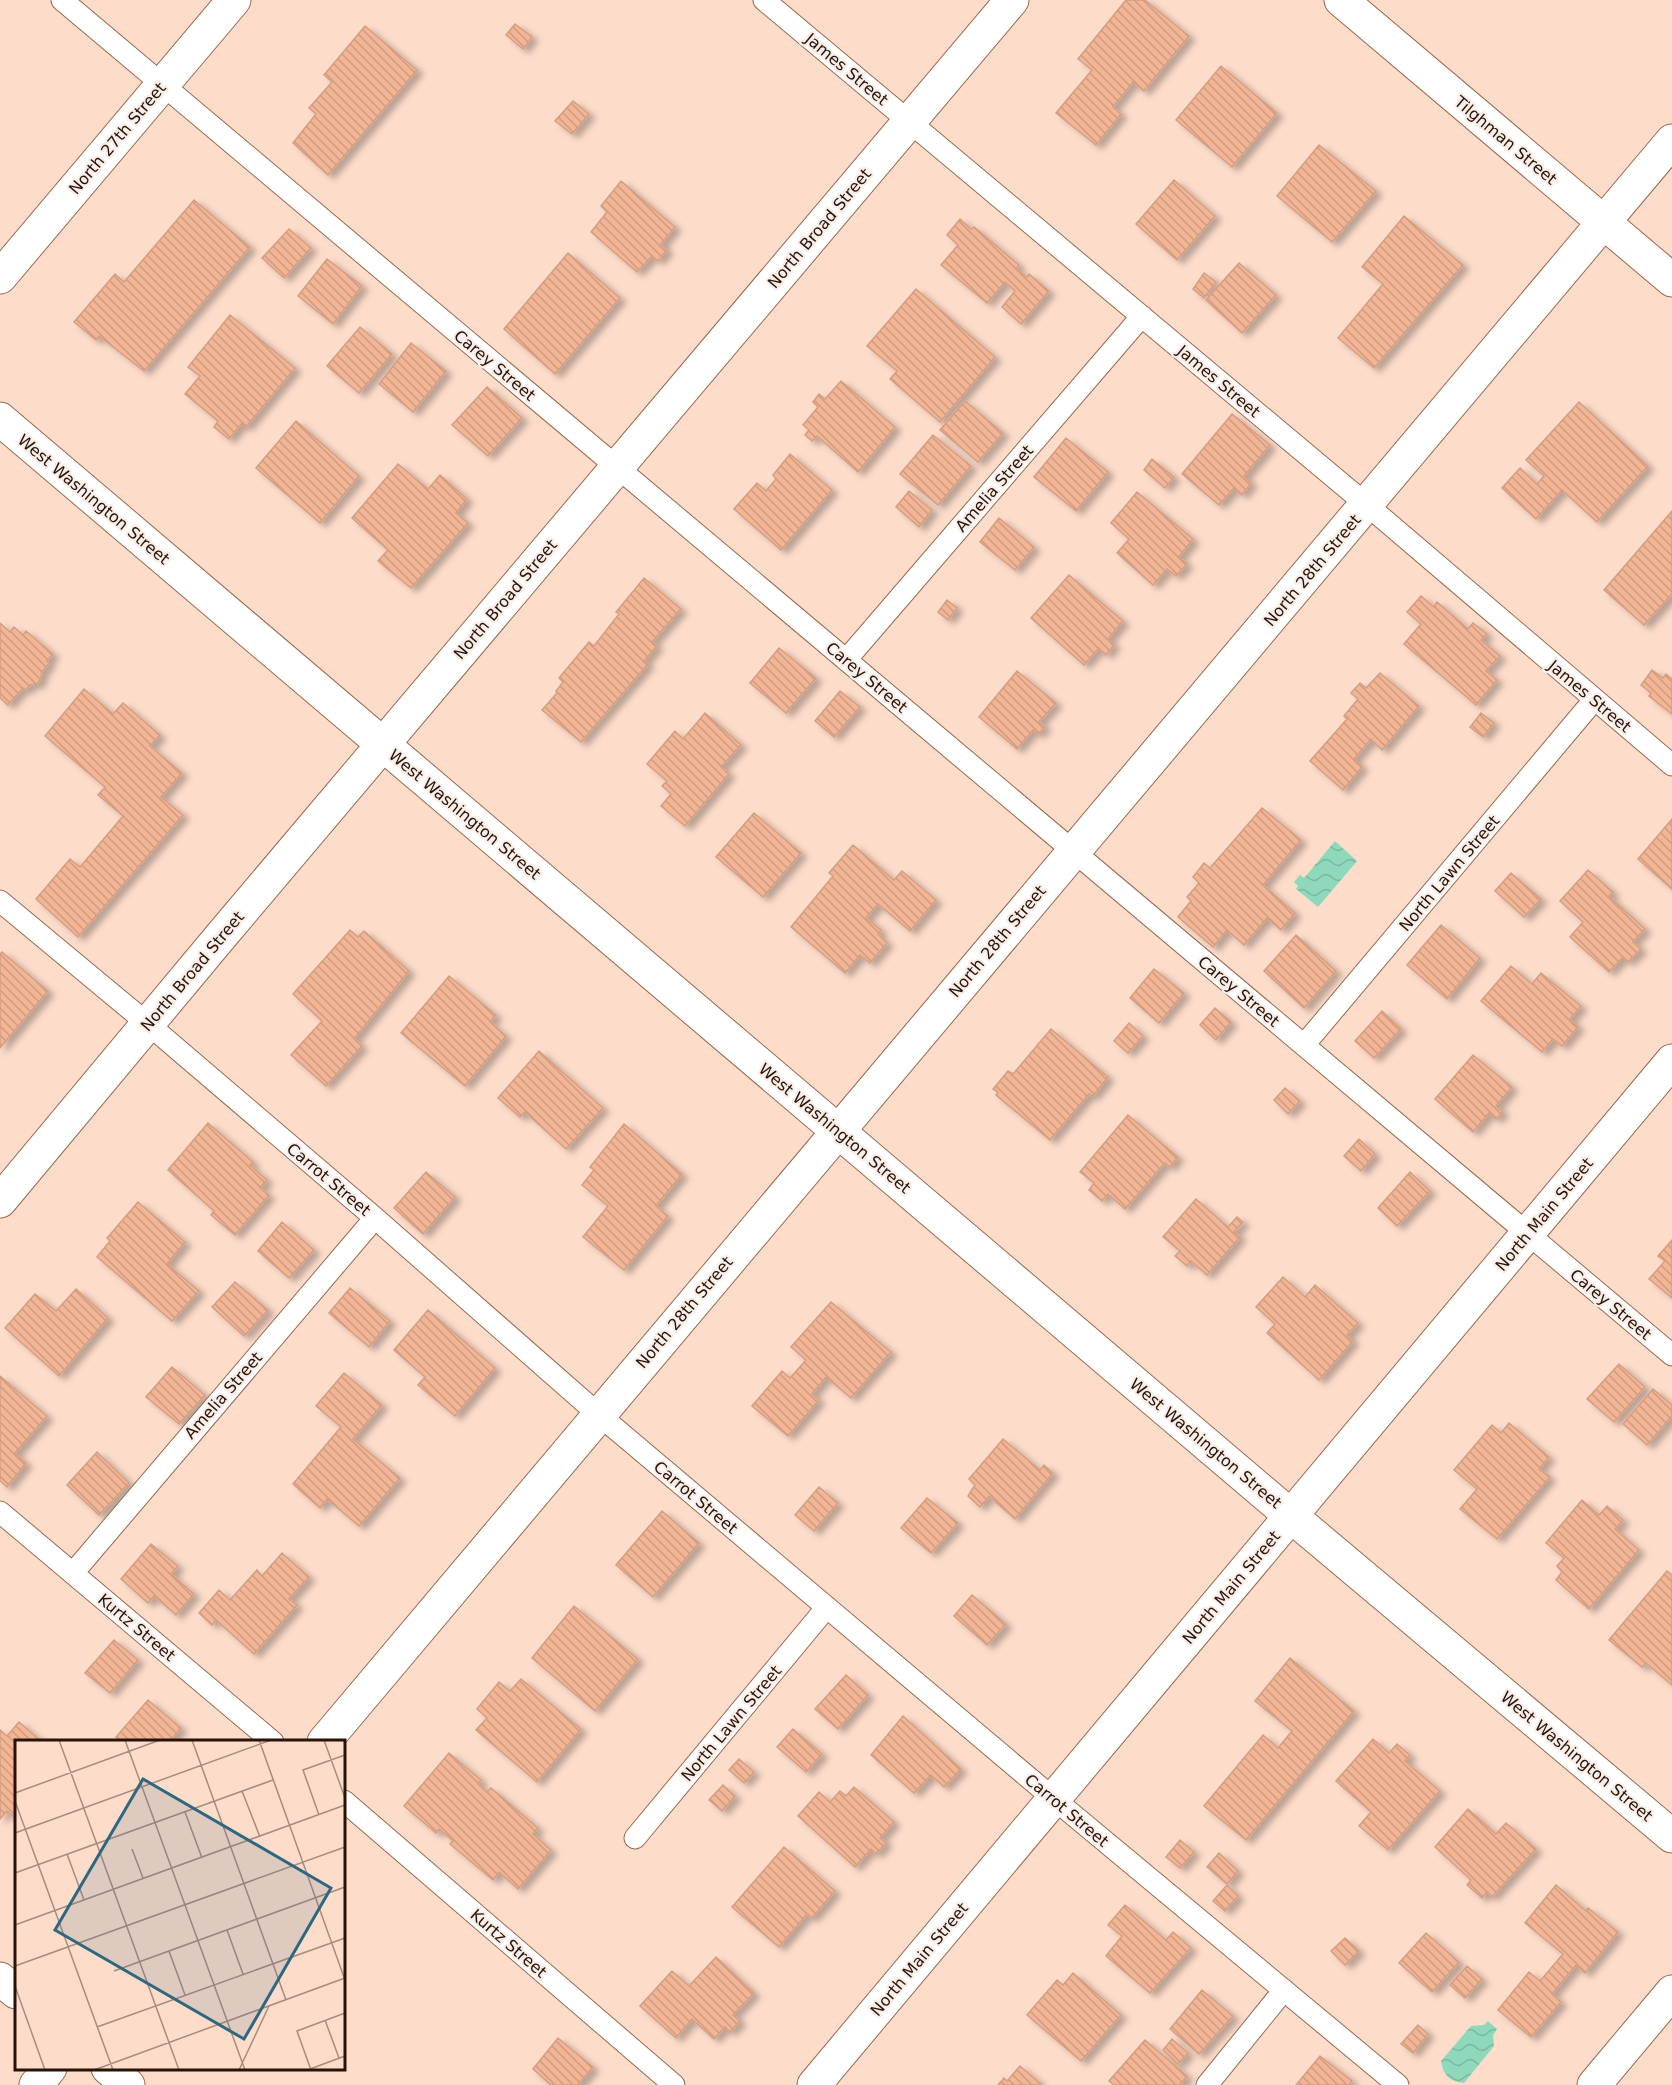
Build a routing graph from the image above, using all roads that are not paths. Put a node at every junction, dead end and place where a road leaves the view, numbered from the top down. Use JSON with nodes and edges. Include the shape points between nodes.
{"nodes":[{"id":1,"x":62,"y":0,"type":"edge"},
{"id":2,"x":234,"y":0,"type":"edge"},
{"id":3,"x":764,"y":0,"type":"edge"},
{"id":4,"x":1012,"y":0,"type":"edge"},
{"id":5,"x":1341,"y":0,"type":"edge"},
{"id":6,"x":162,"y":84,"type":"junction"},
{"id":7,"x":909,"y":122,"type":"junction"},
{"id":8,"x":1672,"y":141,"type":"edge"},
{"id":9,"x":1604,"y":222,"type":"junction"},
{"id":10,"x":0,"y":277,"type":"edge"},
{"id":11,"x":1672,"y":280,"type":"edge"},
{"id":12,"x":1142,"y":316,"type":"junction"},
{"id":13,"x":0,"y":419,"type":"edge"},
{"id":14,"x":616,"y":467,"type":"junction"},
{"id":15,"x":1367,"y":505,"type":"junction"},
{"id":16,"x":846,"y":660,"type":"junction"},
{"id":17,"x":1594,"y":700,"type":"junction"},
{"id":18,"x":383,"y":744,"type":"junction"},
{"id":19,"x":1672,"y":765,"type":"edge"},
{"id":20,"x":1073,"y":851,"type":"junction"},
{"id":21,"x":0,"y":901,"type":"edge"},
{"id":22,"x":148,"y":1024,"type":"junction"},
{"id":23,"x":1304,"y":1045,"type":"junction"},
{"id":24,"x":1672,"y":1061,"type":"edge"},
{"id":25,"x":838,"y":1130,"type":"junction"},
{"id":26,"x":0,"y":1201,"type":"edge"},
{"id":27,"x":375,"y":1218,"type":"junction"},
{"id":28,"x":1527,"y":1233,"type":"junction"},
{"id":29,"x":1672,"y":1355,"type":"edge"},
{"id":30,"x":598,"y":1414,"type":"junction"},
{"id":31,"x":0,"y":1512,"type":"edge"},
{"id":32,"x":1291,"y":1516,"type":"junction"},
{"id":33,"x":73,"y":1573,"type":"junction"},
{"id":34,"x":827,"y":1607,"type":"junction"},
{"id":35,"x":271,"y":1740,"type":"edge"},
{"id":36,"x":326,"y":1740,"type":"edge"},
{"id":37,"x":1054,"y":1799,"type":"junction"},
{"id":38,"x":345,"y":1803,"type":"edge"},
{"id":39,"x":1672,"y":1836,"type":"edge"},
{"id":40,"x":635,"y":1838,"type":"dead end"},
{"id":41,"x":0,"y":1979,"type":"edge"},
{"id":42,"x":1284,"y":1990,"type":"junction"},
{"id":43,"x":15,"y":1991,"type":"edge"},
{"id":44,"x":1672,"y":1992,"type":"edge"},
{"id":45,"x":48,"y":2070,"type":"edge"},
{"id":46,"x":110,"y":2070,"type":"edge"},
{"id":47,"x":36,"y":2085,"type":"edge"},
{"id":48,"x":128,"y":2085,"type":"edge"},
{"id":49,"x":674,"y":2085,"type":"edge"},
{"id":50,"x":814,"y":2085,"type":"edge"},
{"id":51,"x":1207,"y":2085,"type":"edge"},
{"id":52,"x":1398,"y":2085,"type":"edge"},
{"id":53,"x":1594,"y":2085,"type":"edge"}],
"edges":[{"from":1,"to":6,"type":"lane","name":"Carey Street"},
{"from":2,"to":6,"type":"street","name":"North 27th Street"},
{"from":3,"to":7,"type":"lane","name":"James Street"},
{"from":4,"to":7,"type":"street","name":"North Broad Street"},
{"from":5,"to":9,"type":"street","name":"Tilghman Street"},
{"from":6,"to":10,"type":"street","name":"North 27th Street"},
{"from":6,"to":14,"type":"lane","name":"Carey Street"},
{"from":7,"to":12,"type":"lane","name":"James Street"},
{"from":7,"to":14,"type":"street","name":"North Broad Street"},
{"from":8,"to":9,"type":"street","name":"North 28th Street"},
{"from":9,"to":11,"type":"street","name":"Tilghman Street"},
{"from":9,"to":15,"type":"street","name":"North 28th Street"},
{"from":12,"to":15,"type":"lane","name":"James Street"},
{"from":12,"to":16,"type":"lane","name":"Amelia Street"},
{"from":13,"to":18,"type":"street","name":"West Washington Street"},
{"from":14,"to":16,"type":"lane","name":"Carey Street"},
{"from":14,"to":18,"type":"street","name":"North Broad Street"},
{"from":15,"to":17,"type":"lane","name":"James Street"},
{"from":15,"to":20,"type":"street","name":"North 28th Street"},
{"from":16,"to":20,"type":"lane","name":"Carey Street"},
{"from":17,"to":19,"type":"lane","name":"James Street"},
{"from":17,"to":23,"type":"lane","name":"North Lawn Street"},
{"from":18,"to":22,"type":"street","name":"North Broad Street"},
{"from":18,"to":25,"type":"street","name":"West Washington Street"},
{"from":20,"to":23,"type":"lane","name":"Carey Street"},
{"from":20,"to":25,"type":"street","name":"North 28th Street"},
{"from":21,"to":22,"type":"lane","name":"Carrot Street"},
{"from":22,"to":26,"type":"street","name":"North Broad Street"},
{"from":22,"to":27,"type":"lane","name":"Carrot Street"},
{"from":23,"to":28,"type":"lane","name":"Carey Street"},
{"from":24,"to":28,"type":"street","name":"North Main Street"},
{"from":25,"to":30,"type":"street","name":"North 28th Street"},
{"from":25,"to":32,"type":"street","name":"West Washington Street"},
{"from":27,"to":30,"type":"lane","name":"Carrot Street"},
{"from":27,"to":33,"type":"lane","name":"Amelia Street"},
{"from":28,"to":29,"type":"lane","name":"Carey Street"},
{"from":28,"to":32,"type":"street","name":"North Main Street"},
{"from":30,"to":34,"type":"lane","name":"Carrot Street"},
{"from":30,"to":36,"type":"street","name":"North 28th Street"},
{"from":31,"to":33,"type":"lane","name":"Kurtz Street"},
{"from":32,"to":37,"type":"street","name":"North Main Street"},
{"from":32,"to":39,"type":"street","name":"West Washington Street"},
{"from":33,"to":35,"type":"lane","name":"Kurtz Street"},
{"from":34,"to":37,"type":"lane","name":"Carrot Street"},
{"from":34,"to":40,"type":"lane","name":"North Lawn Street"},
{"from":37,"to":42,"type":"lane","name":"Carrot Street"},
{"from":37,"to":50,"type":"street","name":"North Main Street"},
{"from":38,"to":49,"type":"lane","name":"Kurtz Street"},
{"from":41,"to":43,"type":"street"},
{"from":42,"to":51,"type":"lane"},
{"from":42,"to":52,"type":"lane","name":"Carrot Street"},
{"from":44,"to":53,"type":"street"},
{"from":45,"to":47,"type":"street"},
{"from":46,"to":48,"type":"street"}]}
